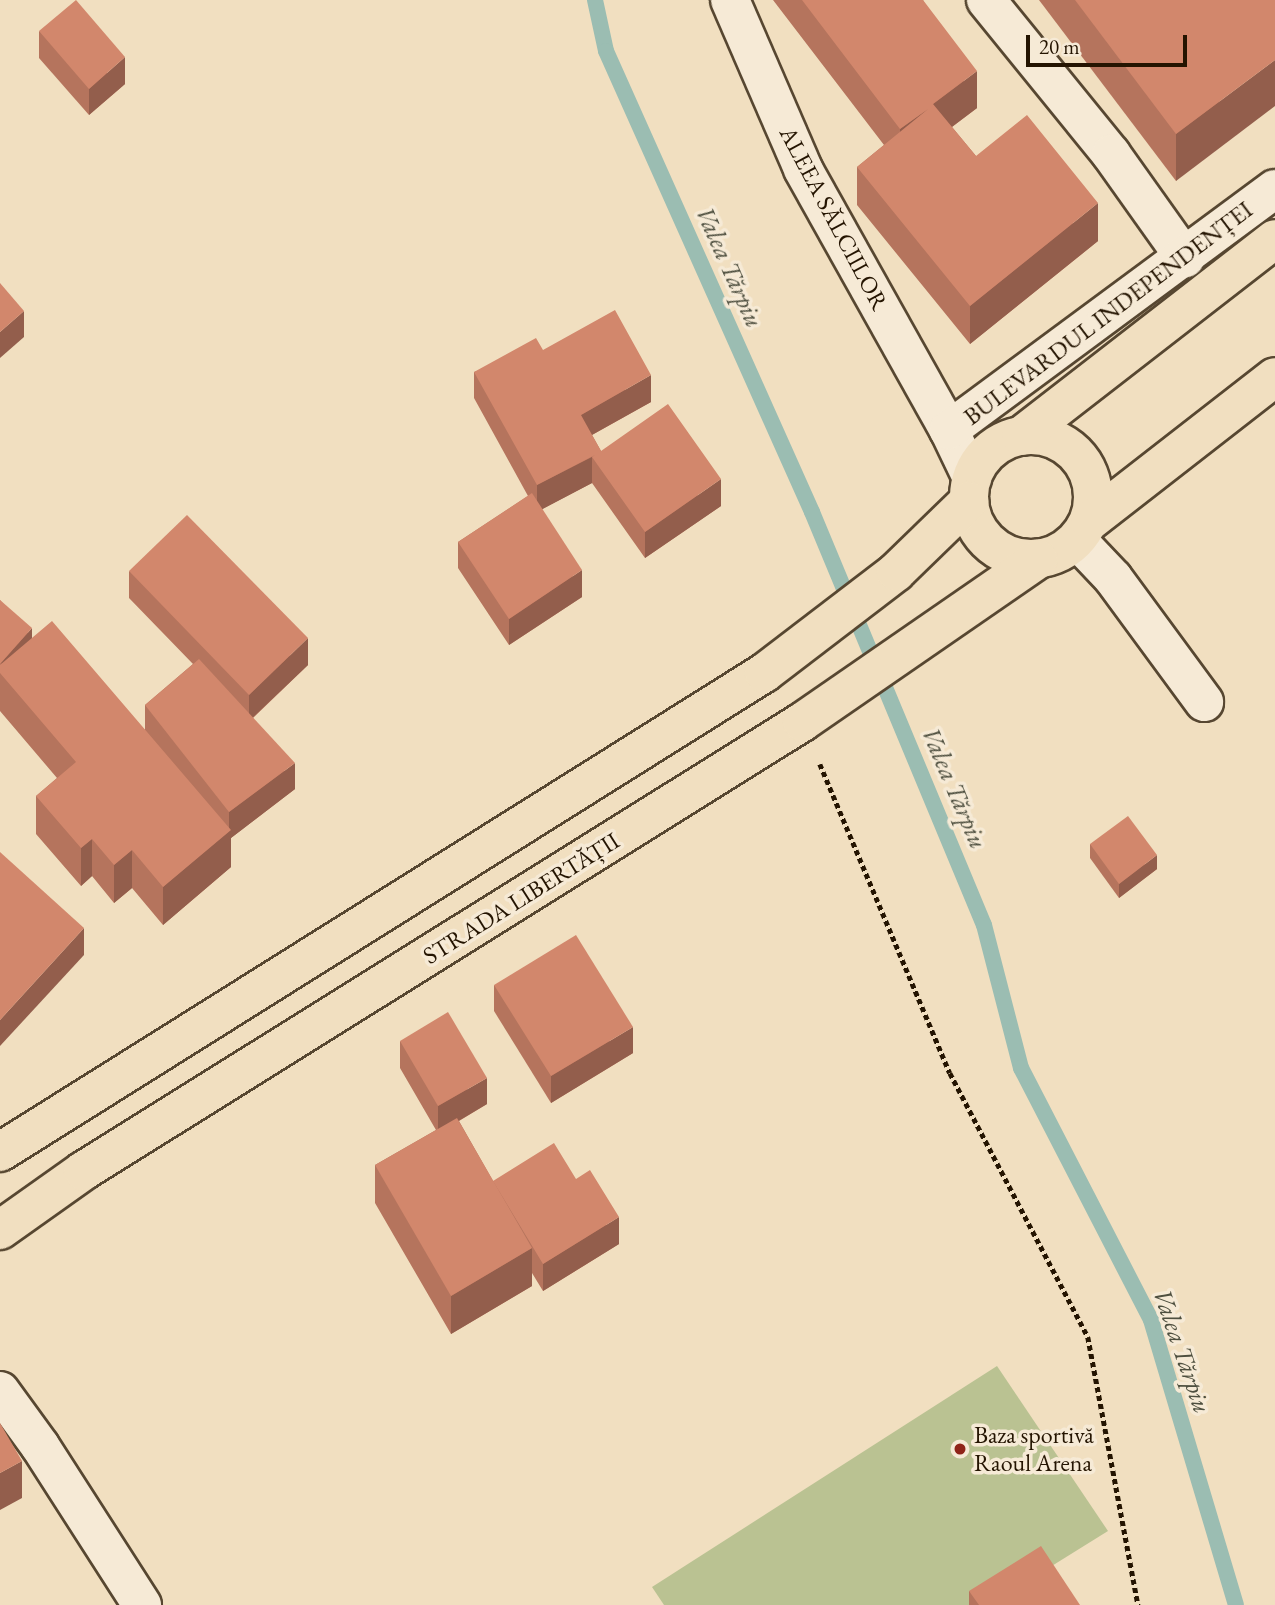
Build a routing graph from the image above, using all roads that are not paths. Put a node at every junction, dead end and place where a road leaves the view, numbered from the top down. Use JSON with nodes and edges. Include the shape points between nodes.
{"nodes":[{"id":1,"x":730,"y":0,"type":"edge"},
{"id":2,"x":986,"y":0,"type":"edge"},
{"id":3,"x":1275,"y":189,"type":"edge"},
{"id":4,"x":1275,"y":239,"type":"edge"},
{"id":5,"x":1185,"y":258,"type":"junction"},
{"id":6,"x":1275,"y":377,"type":"edge"},
{"id":7,"x":949,"y":430,"type":"junction"},
{"id":8,"x":1021,"y":436,"type":"junction"},
{"id":9,"x":970,"y":490,"type":"junction"},
{"id":10,"x":1083,"y":530,"type":"junction"},
{"id":11,"x":1038,"y":559,"type":"junction"},
{"id":12,"x":1204,"y":702,"type":"dead end"},
{"id":13,"x":0,"y":1152,"type":"edge"},
{"id":14,"x":0,"y":1230,"type":"edge"},
{"id":15,"x":0,"y":1391,"type":"edge"},
{"id":16,"x":142,"y":1605,"type":"edge"}],
"edges":[{"from":1,"to":7,"type":"street","name":"ALEEA SĂLCIILOR","via":[[803,169]]},
{"from":2,"to":5,"type":"street","via":[[1111,154]]},
{"from":3,"to":5,"type":"street","name":"BULEVARDUL INDEPENDENȚEI"},
{"from":4,"to":8,"type":"main road","name":"BULEVARDUL INDEPENDENȚEI"},
{"from":5,"to":7,"type":"street","name":"BULEVARDUL INDEPENDENȚEI"},
{"from":6,"to":10,"type":"main road"},
{"from":7,"to":9,"type":"street","name":"BULEVARDUL INDEPENDENȚEI"},
{"from":8,"to":9,"type":"main road","name":"BULEVARDUL INDEPENDENȚEI","via":[[1000,443],[982,458]]},
{"from":8,"to":10,"type":"main road","name":"BULEVARDUL INDEPENDENȚEI","via":[[1043,436],[1064,444],[1080,458],[1091,478],[1094,499]]},
{"from":9,"to":11,"type":"main road","name":"BULEVARDUL INDEPENDENȚEI","via":[[975,524],[988,542],[1011,557]]},
{"from":9,"to":13,"type":"main road","via":[[897,572],[764,673]]},
{"from":10,"to":11,"type":"main road","via":[[1060,553]]},
{"from":10,"to":12,"type":"street"},
{"from":11,"to":14,"type":"main road","name":"STRADA LIBERTĂȚII","via":[[802,722],[83,1171]]},
{"from":15,"to":16,"type":"street"}]}
